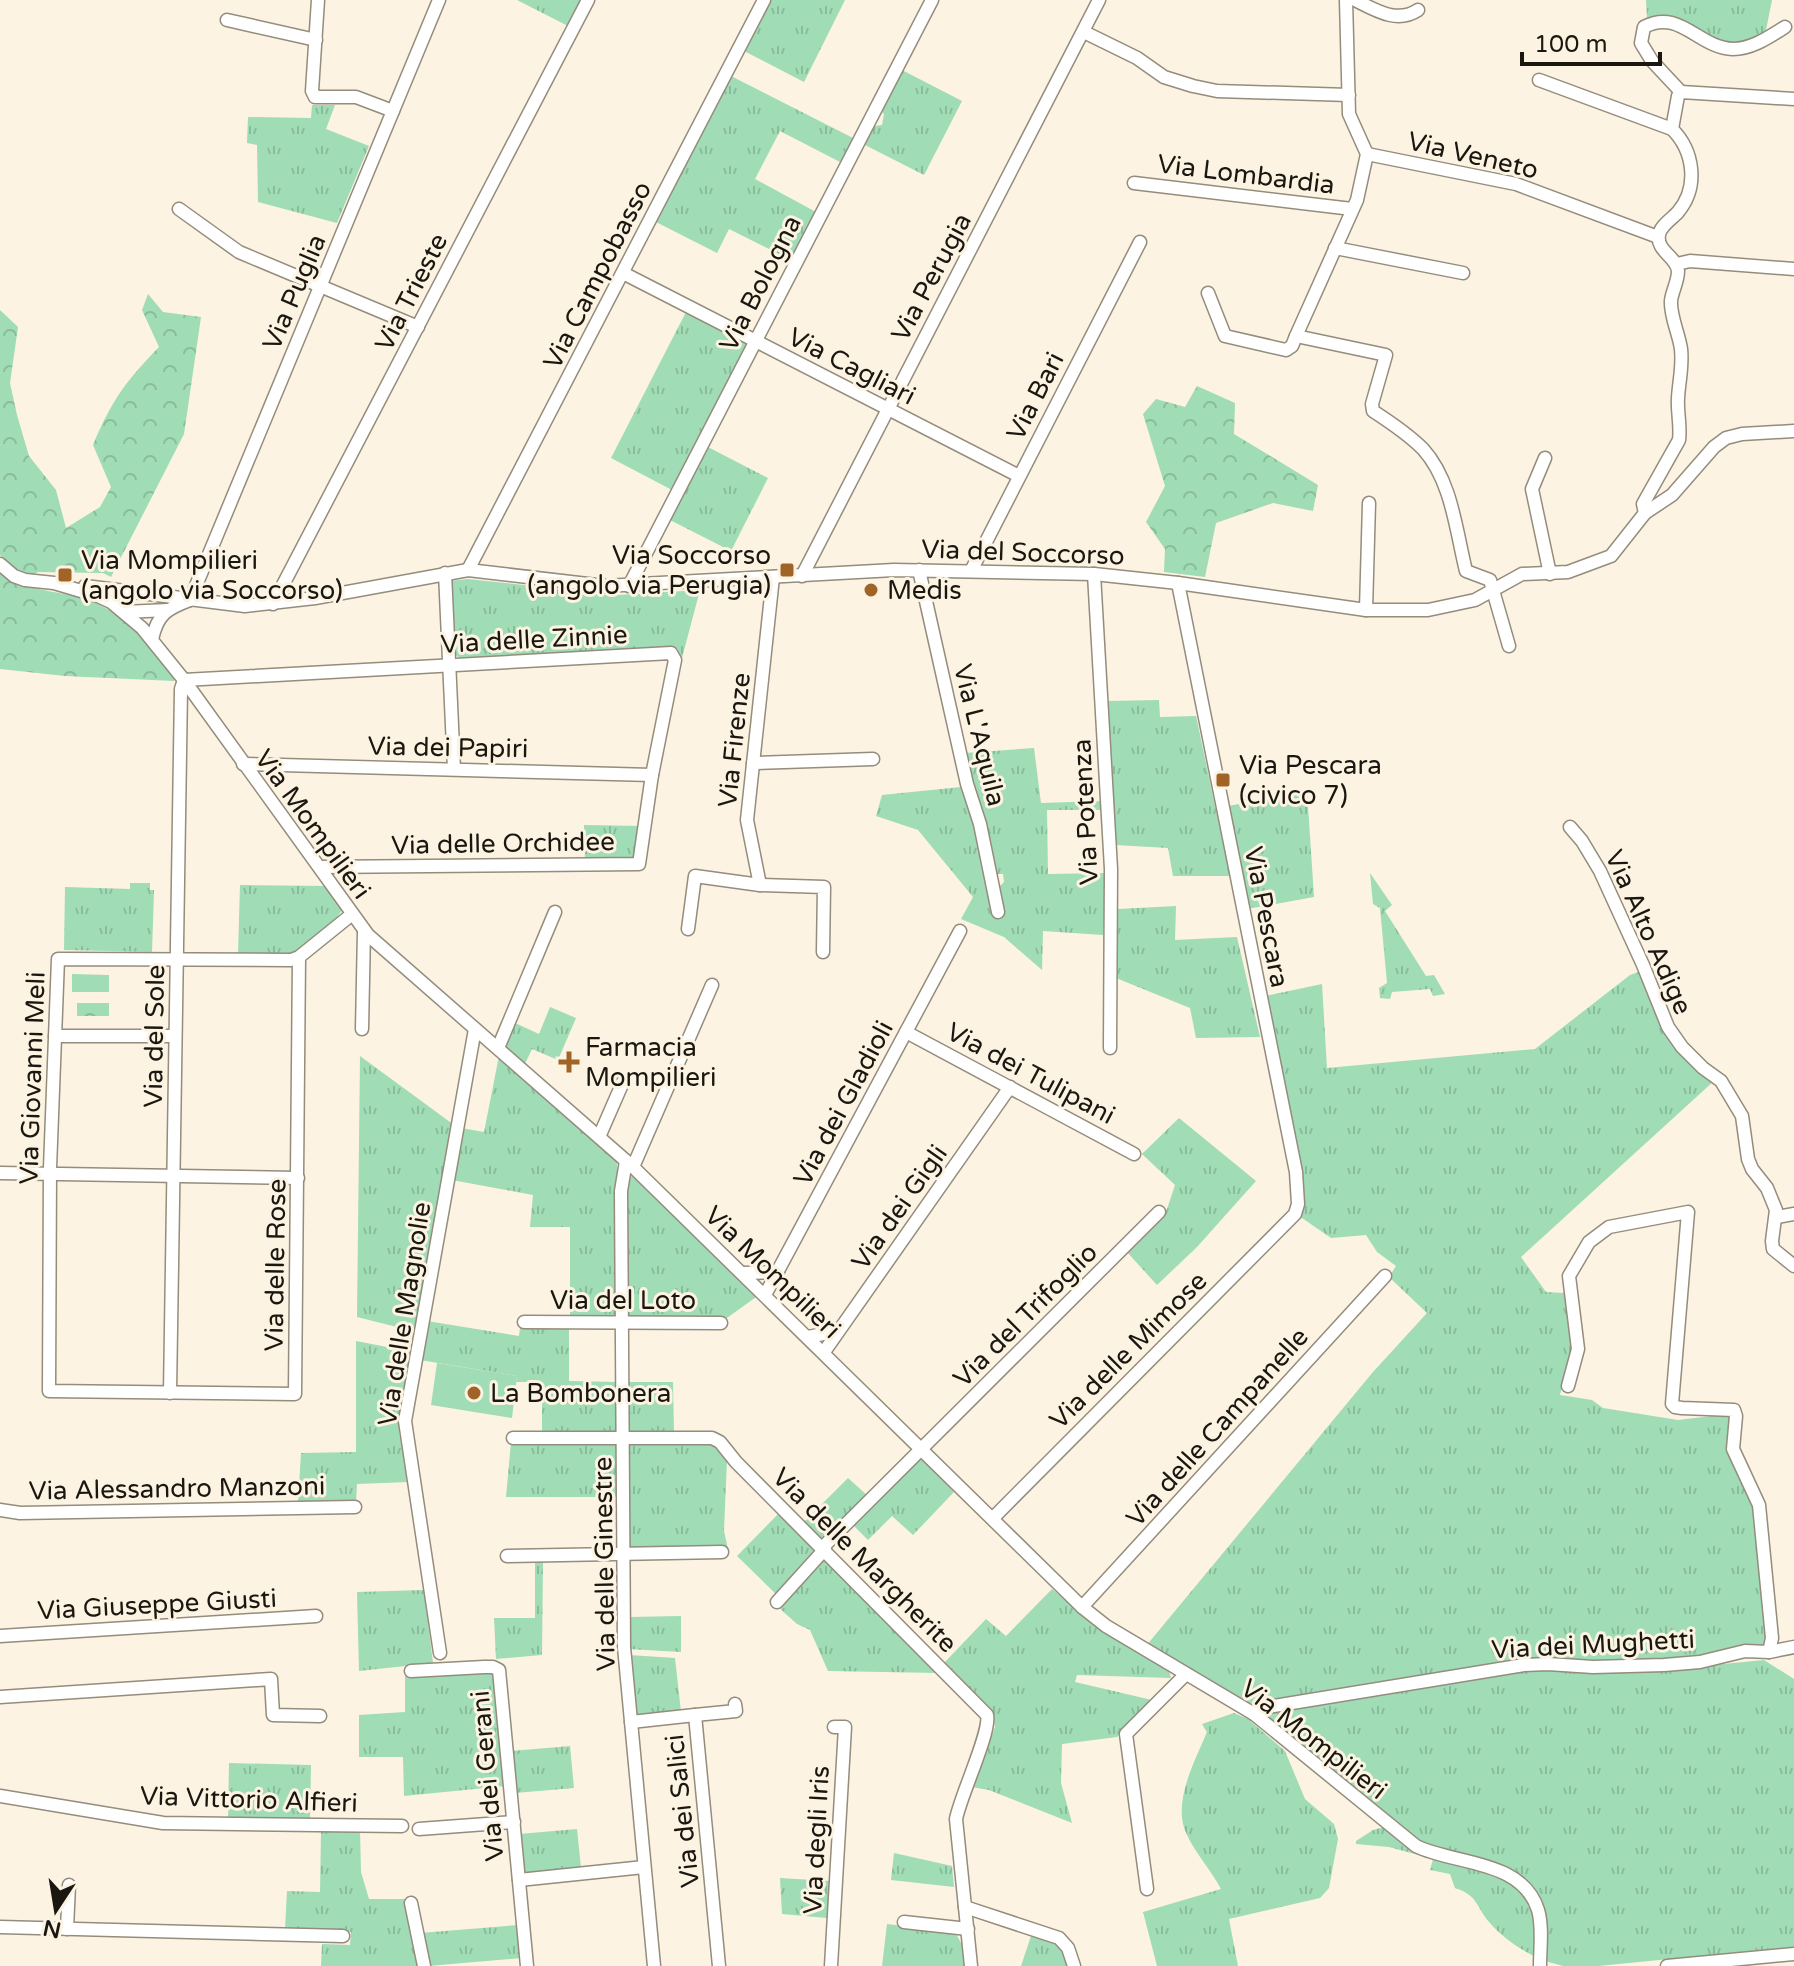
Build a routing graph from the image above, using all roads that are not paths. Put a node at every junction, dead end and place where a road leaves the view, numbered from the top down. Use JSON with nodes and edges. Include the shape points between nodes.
{"nodes":[{"id":1,"x":318,"y":0,"type":"edge"},
{"id":2,"x":439,"y":0,"type":"edge"},
{"id":3,"x":588,"y":0,"type":"edge"},
{"id":4,"x":764,"y":0,"type":"edge"},
{"id":5,"x":932,"y":0,"type":"edge"},
{"id":6,"x":1099,"y":0,"type":"edge"},
{"id":7,"x":1346,"y":0,"type":"edge"},
{"id":8,"x":1355,"y":0,"type":"edge"},
{"id":9,"x":1418,"y":10,"type":"dead end"},
{"id":10,"x":227,"y":20,"type":"dead end"},
{"id":11,"x":1785,"y":27,"type":"dead end"},
{"id":12,"x":1084,"y":32,"type":"junction"},
{"id":13,"x":316,"y":40,"type":"junction"},
{"id":14,"x":1539,"y":80,"type":"dead end"},
{"id":15,"x":1681,"y":92,"type":"junction"},
{"id":16,"x":1349,"y":95,"type":"junction"},
{"id":17,"x":1794,"y":99,"type":"edge"},
{"id":18,"x":393,"y":111,"type":"junction"},
{"id":19,"x":1672,"y":129,"type":"junction"},
{"id":20,"x":1367,"y":154,"type":"junction"},
{"id":21,"x":1134,"y":183,"type":"dead end"},
{"id":22,"x":179,"y":209,"type":"dead end"},
{"id":23,"x":1352,"y":209,"type":"junction"},
{"id":24,"x":1658,"y":237,"type":"junction"},
{"id":25,"x":1140,"y":242,"type":"dead end"},
{"id":26,"x":1335,"y":248,"type":"junction"},
{"id":27,"x":1677,"y":264,"type":"junction"},
{"id":28,"x":1794,"y":269,"type":"edge"},
{"id":29,"x":623,"y":273,"type":"junction"},
{"id":30,"x":1463,"y":273,"type":"dead end"},
{"id":31,"x":320,"y":286,"type":"junction"},
{"id":32,"x":1208,"y":293,"type":"dead end"},
{"id":33,"x":418,"y":327,"type":"junction"},
{"id":34,"x":1296,"y":336,"type":"junction"},
{"id":35,"x":755,"y":341,"type":"junction"},
{"id":36,"x":887,"y":408,"type":"junction"},
{"id":37,"x":1794,"y":431,"type":"edge"},
{"id":38,"x":1545,"y":458,"type":"dead end"},
{"id":39,"x":1019,"y":476,"type":"junction"},
{"id":40,"x":1369,"y":503,"type":"dead end"},
{"id":41,"x":1645,"y":513,"type":"junction"},
{"id":42,"x":0,"y":564,"type":"edge"},
{"id":43,"x":468,"y":570,"type":"junction"},
{"id":44,"x":919,"y":570,"type":"junction"},
{"id":45,"x":971,"y":571,"type":"junction"},
{"id":46,"x":445,"y":573,"type":"junction"},
{"id":47,"x":1094,"y":574,"type":"junction"},
{"id":48,"x":1550,"y":574,"type":"junction"},
{"id":49,"x":802,"y":576,"type":"junction"},
{"id":50,"x":773,"y":577,"type":"junction"},
{"id":51,"x":54,"y":583,"type":"junction"},
{"id":52,"x":1178,"y":583,"type":"junction"},
{"id":53,"x":629,"y":586,"type":"junction"},
{"id":54,"x":1492,"y":590,"type":"junction"},
{"id":55,"x":150,"y":593,"type":"junction"},
{"id":56,"x":190,"y":600,"type":"junction"},
{"id":57,"x":273,"y":604,"type":"junction"},
{"id":58,"x":168,"y":610,"type":"junction"},
{"id":59,"x":1366,"y":610,"type":"junction"},
{"id":60,"x":131,"y":614,"type":"junction"},
{"id":61,"x":152,"y":639,"type":"junction"},
{"id":62,"x":1509,"y":646,"type":"dead end"},
{"id":63,"x":449,"y":666,"type":"junction"},
{"id":64,"x":184,"y":680,"type":"junction"},
{"id":65,"x":873,"y":759,"type":"dead end"},
{"id":66,"x":753,"y":763,"type":"junction"},
{"id":67,"x":243,"y":764,"type":"junction"},
{"id":68,"x":454,"y":769,"type":"junction"},
{"id":69,"x":652,"y":775,"type":"junction"},
{"id":70,"x":1570,"y":827,"type":"dead end"},
{"id":71,"x":639,"y":864,"type":"joint"},
{"id":72,"x":320,"y":867,"type":"junction"},
{"id":73,"x":760,"y":885,"type":"junction"},
{"id":74,"x":555,"y":912,"type":"dead end"},
{"id":75,"x":998,"y":912,"type":"dead end"},
{"id":76,"x":351,"y":915,"type":"junction"},
{"id":77,"x":688,"y":929,"type":"dead end"},
{"id":78,"x":364,"y":931,"type":"junction"},
{"id":79,"x":960,"y":931,"type":"dead end"},
{"id":80,"x":823,"y":952,"type":"dead end"},
{"id":81,"x":299,"y":957,"type":"junction"},
{"id":82,"x":176,"y":960,"type":"junction"},
{"id":83,"x":712,"y":985,"type":"dead end"},
{"id":84,"x":362,"y":1029,"type":"dead end"},
{"id":85,"x":475,"y":1029,"type":"junction"},
{"id":86,"x":906,"y":1032,"type":"junction"},
{"id":87,"x":55,"y":1036,"type":"junction"},
{"id":88,"x":175,"y":1036,"type":"junction"},
{"id":89,"x":498,"y":1048,"type":"junction"},
{"id":90,"x":1110,"y":1048,"type":"dead end"},
{"id":91,"x":623,"y":1082,"type":"dead end"},
{"id":92,"x":1010,"y":1087,"type":"junction"},
{"id":93,"x":599,"y":1137,"type":"junction"},
{"id":94,"x":1134,"y":1154,"type":"dead end"},
{"id":95,"x":629,"y":1164,"type":"junction"},
{"id":96,"x":0,"y":1173,"type":"edge"},
{"id":97,"x":50,"y":1174,"type":"junction"},
{"id":98,"x":174,"y":1176,"type":"junction"},
{"id":99,"x":298,"y":1178,"type":"junction"},
{"id":100,"x":1159,"y":1212,"type":"dead end"},
{"id":101,"x":1295,"y":1214,"type":"joint"},
{"id":102,"x":1794,"y":1214,"type":"edge"},
{"id":103,"x":1777,"y":1217,"type":"junction"},
{"id":104,"x":1794,"y":1266,"type":"edge"},
{"id":105,"x":778,"y":1272,"type":"junction"},
{"id":106,"x":743,"y":1273,"type":"junction"},
{"id":107,"x":1385,"y":1276,"type":"dead end"},
{"id":108,"x":765,"y":1295,"type":"junction"},
{"id":109,"x":524,"y":1322,"type":"dead end"},
{"id":110,"x":621,"y":1322,"type":"junction"},
{"id":111,"x":721,"y":1323,"type":"dead end"},
{"id":112,"x":838,"y":1331,"type":"junction"},
{"id":113,"x":808,"y":1337,"type":"junction"},
{"id":114,"x":824,"y":1352,"type":"junction"},
{"id":115,"x":1568,"y":1386,"type":"dead end"},
{"id":116,"x":49,"y":1391,"type":"joint"},
{"id":117,"x":170,"y":1393,"type":"junction"},
{"id":118,"x":513,"y":1438,"type":"dead end"},
{"id":119,"x":624,"y":1438,"type":"junction"},
{"id":120,"x":922,"y":1449,"type":"junction"},
{"id":121,"x":355,"y":1507,"type":"dead end"},
{"id":122,"x":0,"y":1510,"type":"edge"},
{"id":123,"x":993,"y":1518,"type":"junction"},
{"id":124,"x":824,"y":1548,"type":"junction"},
{"id":125,"x":722,"y":1552,"type":"dead end"},
{"id":126,"x":624,"y":1554,"type":"junction"},
{"id":127,"x":507,"y":1556,"type":"dead end"},
{"id":128,"x":777,"y":1602,"type":"dead end"},
{"id":129,"x":1082,"y":1607,"type":"junction"},
{"id":130,"x":316,"y":1616,"type":"dead end"},
{"id":131,"x":0,"y":1636,"type":"edge"},
{"id":132,"x":1794,"y":1647,"type":"edge"},
{"id":133,"x":1769,"y":1652,"type":"junction"},
{"id":134,"x":440,"y":1653,"type":"dead end"},
{"id":135,"x":411,"y":1671,"type":"dead end"},
{"id":136,"x":1186,"y":1674,"type":"junction"},
{"id":137,"x":0,"y":1697,"type":"edge"},
{"id":138,"x":735,"y":1704,"type":"dead end"},
{"id":139,"x":1254,"y":1714,"type":"junction"},
{"id":140,"x":695,"y":1715,"type":"junction"},
{"id":141,"x":320,"y":1716,"type":"dead end"},
{"id":142,"x":631,"y":1722,"type":"junction"},
{"id":143,"x":834,"y":1727,"type":"dead end"},
{"id":144,"x":0,"y":1796,"type":"edge"},
{"id":145,"x":514,"y":1822,"type":"junction"},
{"id":146,"x":402,"y":1826,"type":"dead end"},
{"id":147,"x":419,"y":1829,"type":"dead end"},
{"id":148,"x":644,"y":1867,"type":"junction"},
{"id":149,"x":519,"y":1880,"type":"junction"},
{"id":150,"x":69,"y":1885,"type":"dead end"},
{"id":151,"x":1147,"y":1889,"type":"dead end"},
{"id":152,"x":411,"y":1903,"type":"dead end"},
{"id":153,"x":965,"y":1907,"type":"junction"},
{"id":154,"x":904,"y":1922,"type":"dead end"},
{"id":155,"x":0,"y":1927,"type":"edge"},
{"id":156,"x":67,"y":1929,"type":"junction"},
{"id":157,"x":968,"y":1929,"type":"junction"},
{"id":158,"x":343,"y":1936,"type":"dead end"},
{"id":159,"x":1794,"y":1954,"type":"edge"},
{"id":160,"x":424,"y":1966,"type":"edge"},
{"id":161,"x":527,"y":1966,"type":"edge"},
{"id":162,"x":654,"y":1966,"type":"edge"},
{"id":163,"x":719,"y":1966,"type":"edge"},
{"id":164,"x":831,"y":1966,"type":"edge"},
{"id":165,"x":971,"y":1966,"type":"edge"},
{"id":166,"x":1074,"y":1966,"type":"edge"},
{"id":167,"x":1540,"y":1966,"type":"edge"},
{"id":168,"x":1667,"y":1966,"type":"edge"}],
"edges":[{"from":1,"to":13,"type":"street"},
{"from":2,"to":18,"type":"street","name":"Via Puglia"},
{"from":3,"to":33,"type":"street","name":"Via Trieste"},
{"from":4,"to":29,"type":"street","name":"Via Campobasso"},
{"from":5,"to":35,"type":"street","name":"Via Bologna"},
{"from":6,"to":12,"type":"street","name":"Via Perugia"},
{"from":7,"to":16,"type":"street"},
{"from":8,"to":9,"type":"street","via":[[1393,16]]},
{"from":10,"to":13,"type":"street"},
{"from":11,"to":15,"type":"street","via":[[1736,49],[1706,41],[1668,21],[1644,27],[1641,43]]},
{"from":12,"to":16,"type":"street","via":[[1164,77],[1193,86]]},
{"from":12,"to":36,"type":"street","name":"Via Perugia"},
{"from":13,"to":18,"type":"street","via":[[315,97],[356,97]]},
{"from":14,"to":19,"type":"street"},
{"from":15,"to":17,"type":"street"},
{"from":15,"to":19,"type":"street"},
{"from":16,"to":20,"type":"street","via":[[1349,114]]},
{"from":18,"to":31,"type":"street","name":"Via Puglia"},
{"from":19,"to":24,"type":"street","via":[[1685,145],[1691,178],[1684,204]]},
{"from":20,"to":23,"type":"street"},
{"from":20,"to":24,"type":"street","name":"Via Veneto","via":[[1516,184]]},
{"from":21,"to":23,"type":"street","name":"Via Lombardia"},
{"from":22,"to":31,"type":"street","via":[[239,252]]},
{"from":23,"to":26,"type":"street"},
{"from":24,"to":27,"type":"street"},
{"from":25,"to":39,"type":"street","name":"Via Bari"},
{"from":26,"to":30,"type":"street"},
{"from":26,"to":34,"type":"street"},
{"from":27,"to":28,"type":"street"},
{"from":27,"to":41,"type":"street","via":[[1671,301],[1682,360],[1679,440],[1643,504]]},
{"from":29,"to":35,"type":"street","name":"Via Cagliari"},
{"from":29,"to":43,"type":"street","name":"Via Campobasso"},
{"from":31,"to":33,"type":"street"},
{"from":31,"to":56,"type":"street","name":"Via Puglia"},
{"from":32,"to":34,"type":"street","via":[[1225,336],[1286,350]]},
{"from":33,"to":57,"type":"street","name":"Via Trieste"},
{"from":34,"to":54,"type":"street","via":[[1386,355],[1373,411],[1422,448],[1437,469],[1466,571],[1490,580]]},
{"from":35,"to":36,"type":"street","name":"Via Cagliari"},
{"from":35,"to":53,"type":"street","name":"Via Bologna"},
{"from":36,"to":39,"type":"street","name":"Via Cagliari"},
{"from":36,"to":49,"type":"street","name":"Via Perugia"},
{"from":37,"to":41,"type":"street","name":"Via del Soccorso","via":[[1726,438],[1672,495]]},
{"from":38,"to":48,"type":"street","via":[[1532,489]]},
{"from":39,"to":45,"type":"street","name":"Via Bari"},
{"from":40,"to":59,"type":"street"},
{"from":41,"to":48,"type":"street","name":"Via del Soccorso","via":[[1611,556]]},
{"from":42,"to":51,"type":"street","name":"Via Mompilieri","via":[[25,580]]},
{"from":43,"to":46,"type":"street","name":"Via del Soccorso"},
{"from":43,"to":53,"type":"street","name":"Via del Soccorso"},
{"from":44,"to":45,"type":"street","name":"Via del Soccorso"},
{"from":44,"to":49,"type":"street","name":"Via del Soccorso"},
{"from":44,"to":75,"type":"street","name":"Via L'Aquila"},
{"from":45,"to":47,"type":"street","name":"Via del Soccorso"},
{"from":46,"to":57,"type":"street","name":"Via del Soccorso"},
{"from":46,"to":63,"type":"street"},
{"from":47,"to":52,"type":"street","name":"Via del Soccorso"},
{"from":47,"to":90,"type":"street","name":"Via Potenza","via":[[1111,869]]},
{"from":48,"to":54,"type":"street","name":"Via del Soccorso","via":[[1522,574]]},
{"from":49,"to":50,"type":"street","name":"Via del Soccorso"},
{"from":50,"to":53,"type":"street","name":"Via del Soccorso"},
{"from":50,"to":66,"type":"street","name":"Via Firenze"},
{"from":51,"to":55,"type":"street","name":"Via del Soccorso"},
{"from":51,"to":60,"type":"street","name":"Via Mompilieri","via":[[98,596]]},
{"from":52,"to":59,"type":"street","name":"Via del Soccorso"},
{"from":52,"to":101,"type":"street","name":"Via Pescara","via":[[1296,1172]]},
{"from":54,"to":59,"type":"street","name":"Via del Soccorso","via":[[1475,600],[1428,610]]},
{"from":54,"to":62,"type":"street"},
{"from":55,"to":56,"type":"street","name":"Via del Soccorso"},
{"from":55,"to":60,"type":"street"},
{"from":56,"to":57,"type":"street","name":"Via del Soccorso"},
{"from":56,"to":58,"type":"street"},
{"from":58,"to":60,"type":"street"},
{"from":58,"to":61,"type":"street","via":[[159,617]]},
{"from":60,"to":61,"type":"street","name":"Via Mompilieri"},
{"from":61,"to":64,"type":"street","name":"Via Mompilieri"},
{"from":63,"to":64,"type":"street","name":"Via delle Zinnie"},
{"from":63,"to":68,"type":"street"},
{"from":63,"to":69,"type":"street","name":"Via delle Zinnie","via":[[671,653],[675,660]]},
{"from":64,"to":67,"type":"street","name":"Via Mompilieri"},
{"from":64,"to":82,"type":"street","name":"Via del Sole"},
{"from":65,"to":66,"type":"street"},
{"from":66,"to":73,"type":"street","name":"Via Firenze","via":[[747,820]]},
{"from":67,"to":68,"type":"street","name":"Via dei Papiri"},
{"from":67,"to":72,"type":"street","name":"Via Mompilieri"},
{"from":68,"to":69,"type":"street","name":"Via dei Papiri"},
{"from":69,"to":71,"type":"street","name":"Via delle Zinnie"},
{"from":70,"to":103,"type":"street","name":"Via Alto Adige","via":[[1600,871],[1673,1036],[1721,1081],[1742,1116],[1748,1159],[1767,1188]]},
{"from":71,"to":72,"type":"street","name":"Via delle Orchidee"},
{"from":72,"to":76,"type":"street","name":"Via Mompilieri"},
{"from":73,"to":77,"type":"street","via":[[695,876]]},
{"from":73,"to":80,"type":"street","via":[[824,887]]},
{"from":74,"to":89,"type":"street"},
{"from":76,"to":78,"type":"street","name":"Via Mompilieri"},
{"from":76,"to":81,"type":"street"},
{"from":78,"to":84,"type":"street"},
{"from":78,"to":85,"type":"street","name":"Via Mompilieri"},
{"from":79,"to":86,"type":"street","name":"Via dei Gladioli"},
{"from":81,"to":82,"type":"street","name":"Via Giovanni Meli"},
{"from":81,"to":99,"type":"street","name":"Via delle Rose"},
{"from":82,"to":87,"type":"street","name":"Via Giovanni Meli","via":[[58,959]]},
{"from":82,"to":88,"type":"street","name":"Via del Sole"},
{"from":83,"to":95,"type":"street","name":"Via delle Ginestre"},
{"from":85,"to":89,"type":"street","name":"Via Mompilieri"},
{"from":85,"to":134,"type":"street","name":"Via delle Magnolie","via":[[404,1431]]},
{"from":86,"to":92,"type":"street","name":"Via dei Tulipani"},
{"from":86,"to":105,"type":"street","name":"Via dei Gladioli"},
{"from":87,"to":88,"type":"street"},
{"from":87,"to":97,"type":"street","name":"Via Giovanni Meli"},
{"from":88,"to":98,"type":"street","name":"Via del Sole"},
{"from":89,"to":93,"type":"street","name":"Via Mompilieri"},
{"from":91,"to":93,"type":"street"},
{"from":92,"to":94,"type":"street","name":"Via dei Tulipani"},
{"from":92,"to":112,"type":"street","name":"Via dei Gigli"},
{"from":93,"to":95,"type":"street","name":"Via Mompilieri"},
{"from":95,"to":106,"type":"street","name":"Via Mompilieri"},
{"from":95,"to":110,"type":"street","name":"Via delle Ginestre","via":[[621,1191]]},
{"from":96,"to":97,"type":"street"},
{"from":97,"to":98,"type":"street"},
{"from":97,"to":116,"type":"street","name":"Via Giovanni Meli"},
{"from":98,"to":99,"type":"street"},
{"from":98,"to":117,"type":"street","name":"Via del Sole"},
{"from":99,"to":117,"type":"street","name":"Via delle Rose","via":[[295,1394]]},
{"from":100,"to":120,"type":"street","name":"Via del Trifoglio"},
{"from":101,"to":123,"type":"street","name":"Via delle Mimose"},
{"from":102,"to":103,"type":"street"},
{"from":103,"to":104,"type":"street","via":[[1773,1249]]},
{"from":105,"to":106,"type":"street"},
{"from":105,"to":108,"type":"street","name":"Via dei Gladioli"},
{"from":106,"to":108,"type":"street","name":"Via Mompilieri"},
{"from":107,"to":129,"type":"street","name":"Via delle Campanelle"},
{"from":108,"to":113,"type":"street","name":"Via Mompilieri"},
{"from":109,"to":110,"type":"street","name":"Via del Loto"},
{"from":110,"to":111,"type":"street","name":"Via del Loto"},
{"from":110,"to":119,"type":"street","name":"Via delle Ginestre"},
{"from":112,"to":113,"type":"street"},
{"from":112,"to":114,"type":"street","name":"Via dei Gigli"},
{"from":113,"to":114,"type":"street","name":"Via Mompilieri"},
{"from":114,"to":120,"type":"street","name":"Via Mompilieri"},
{"from":115,"to":133,"type":"street","via":[[1578,1349],[1569,1276],[1589,1242],[1609,1227],[1688,1212],[1672,1404],[1734,1410],[1733,1449],[1759,1505]]},
{"from":116,"to":117,"type":"street","name":"Via delle Rose"},
{"from":118,"to":119,"type":"street","name":"Via delle Margherite"},
{"from":119,"to":124,"type":"street","name":"Via delle Margherite","via":[[720,1442]]},
{"from":119,"to":126,"type":"street","name":"Via delle Ginestre"},
{"from":120,"to":123,"type":"street","name":"Via Mompilieri"},
{"from":120,"to":124,"type":"street","name":"Via del Trifoglio"},
{"from":121,"to":122,"type":"street","name":"Via Alessandro Manzoni"},
{"from":123,"to":129,"type":"street","name":"Via Mompilieri"},
{"from":124,"to":128,"type":"street","name":"Via del Trifoglio"},
{"from":124,"to":153,"type":"street","name":"Via delle Margherite","via":[[987,1715],[987,1730],[956,1819]]},
{"from":125,"to":126,"type":"street"},
{"from":126,"to":127,"type":"street"},
{"from":126,"to":142,"type":"street","name":"Via delle Ginestre"},
{"from":129,"to":136,"type":"street","name":"Via Mompilieri"},
{"from":130,"to":131,"type":"street","name":"Via Giuseppe Giusti"},
{"from":132,"to":133,"type":"street","name":"Via dei Mughetti"},
{"from":133,"to":139,"type":"street","name":"Via dei Mughetti","via":[[1664,1665],[1524,1665],[1268,1707]]},
{"from":135,"to":145,"type":"street","name":"Via dei Gerani","via":[[499,1670]]},
{"from":136,"to":139,"type":"street","name":"Via Mompilieri"},
{"from":136,"to":151,"type":"street","via":[[1126,1734]]},
{"from":137,"to":141,"type":"street","via":[[271,1679],[273,1715]]},
{"from":138,"to":140,"type":"street","via":[[736,1711]]},
{"from":139,"to":167,"type":"street","name":"Via Mompilieri","via":[[1416,1846],[1499,1870],[1524,1887],[1540,1918]]},
{"from":140,"to":142,"type":"street","name":"Via dei Salici"},
{"from":140,"to":163,"type":"street","name":"Via dei Salici"},
{"from":142,"to":148,"type":"street","name":"Via delle Ginestre"},
{"from":143,"to":164,"type":"street","name":"Via degli Iris","via":[[845,1727]]},
{"from":144,"to":146,"type":"street","name":"Via Vittorio Alfieri","via":[[163,1823]]},
{"from":145,"to":147,"type":"street"},
{"from":145,"to":149,"type":"street","name":"Via dei Gerani"},
{"from":148,"to":149,"type":"street"},
{"from":148,"to":162,"type":"street","name":"Via delle Ginestre"},
{"from":149,"to":161,"type":"street","name":"Via dei Gerani"},
{"from":150,"to":156,"type":"street"},
{"from":152,"to":160,"type":"street"},
{"from":153,"to":157,"type":"street"},
{"from":153,"to":166,"type":"street","via":[[1059,1938]]},
{"from":154,"to":157,"type":"street"},
{"from":155,"to":156,"type":"street"},
{"from":156,"to":158,"type":"street"},
{"from":157,"to":165,"type":"street"},
{"from":159,"to":168,"type":"street"}]}
